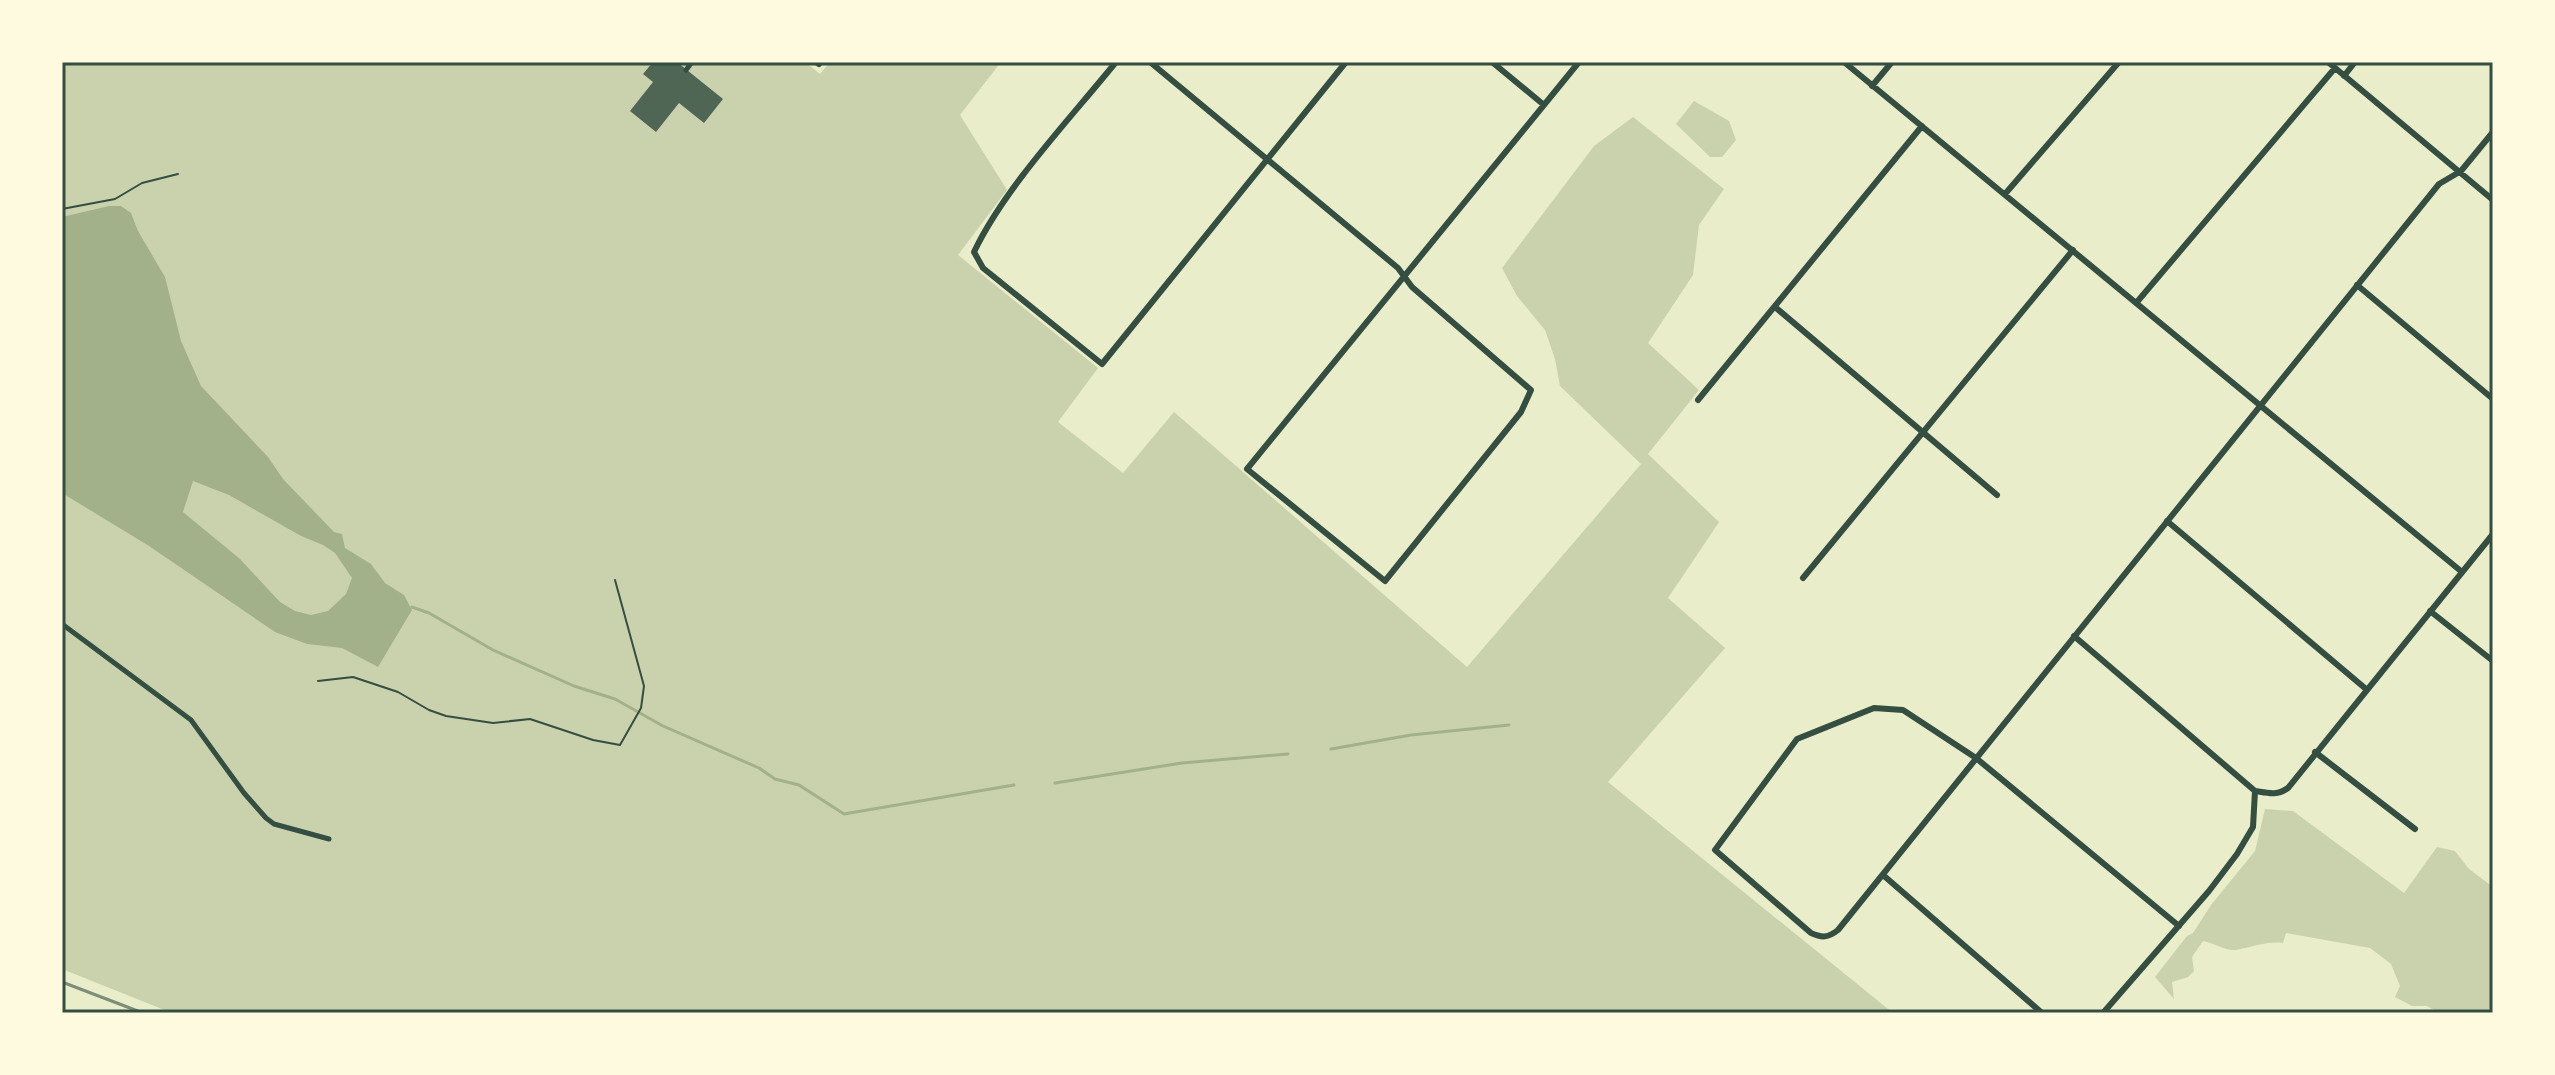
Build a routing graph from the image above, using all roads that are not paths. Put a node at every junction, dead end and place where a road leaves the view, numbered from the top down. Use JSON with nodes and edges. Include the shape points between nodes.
{"nodes":[{"id":1,"x":692,"y":62,"type":"edge"},
{"id":2,"x":1116,"y":62,"type":"edge"},
{"id":3,"x":1150,"y":62,"type":"edge"},
{"id":4,"x":1346,"y":62,"type":"edge"},
{"id":5,"x":1492,"y":62,"type":"edge"},
{"id":6,"x":1579,"y":62,"type":"edge"},
{"id":7,"x":1844,"y":62,"type":"edge"},
{"id":8,"x":1892,"y":62,"type":"edge"},
{"id":9,"x":2119,"y":62,"type":"edge"},
{"id":10,"x":2328,"y":62,"type":"edge"},
{"id":11,"x":2355,"y":62,"type":"edge"},
{"id":12,"x":2335,"y":68,"type":"junction"},
{"id":13,"x":686,"y":70,"type":"dead end"},
{"id":14,"x":2344,"y":76,"type":"junction"},
{"id":15,"x":1872,"y":86,"type":"junction"},
{"id":16,"x":1544,"y":105,"type":"junction"},
{"id":17,"x":1922,"y":126,"type":"junction"},
{"id":18,"x":2493,"y":132,"type":"edge"},
{"id":19,"x":1267,"y":159,"type":"junction"},
{"id":20,"x":2461,"y":171,"type":"junction"},
{"id":21,"x":2005,"y":194,"type":"junction"},
{"id":22,"x":2493,"y":200,"type":"edge"},
{"id":23,"x":2073,"y":250,"type":"junction"},
{"id":24,"x":1405,"y":278,"type":"junction"},
{"id":25,"x":2357,"y":285,"type":"junction"},
{"id":26,"x":2137,"y":302,"type":"junction"},
{"id":27,"x":1775,"y":307,"type":"junction"},
{"id":28,"x":2493,"y":399,"type":"edge"},
{"id":29,"x":1698,"y":400,"type":"dead end"},
{"id":30,"x":2260,"y":405,"type":"junction"},
{"id":31,"x":1922,"y":433,"type":"junction"},
{"id":32,"x":1997,"y":495,"type":"dead end"},
{"id":33,"x":2167,"y":521,"type":"junction"},
{"id":34,"x":2493,"y":534,"type":"edge"},
{"id":35,"x":2462,"y":572,"type":"junction"},
{"id":36,"x":1803,"y":578,"type":"dead end"},
{"id":37,"x":2430,"y":611,"type":"junction"},
{"id":38,"x":62,"y":624,"type":"edge"},
{"id":39,"x":2074,"y":636,"type":"junction"},
{"id":40,"x":2493,"y":661,"type":"edge"},
{"id":41,"x":2366,"y":689,"type":"junction"},
{"id":42,"x":2315,"y":752,"type":"junction"},
{"id":43,"x":1976,"y":758,"type":"junction"},
{"id":44,"x":2255,"y":791,"type":"junction"},
{"id":45,"x":2415,"y":829,"type":"dead end"},
{"id":46,"x":329,"y":839,"type":"dead end"},
{"id":47,"x":1883,"y":875,"type":"junction"},
{"id":48,"x":2179,"y":926,"type":"junction"},
{"id":49,"x":2042,"y":1013,"type":"edge"},
{"id":50,"x":2103,"y":1013,"type":"edge"}],
"edges":[{"from":1,"to":13,"type":"street"},
{"from":2,"to":19,"type":"street","via":[[1011,192],[974,252],[983,268],[1102,364]]},
{"from":3,"to":19,"type":"street"},
{"from":4,"to":19,"type":"street"},
{"from":5,"to":16,"type":"street"},
{"from":6,"to":16,"type":"street"},
{"from":7,"to":15,"type":"street"},
{"from":8,"to":15,"type":"street"},
{"from":9,"to":21,"type":"street"},
{"from":10,"to":12,"type":"street"},
{"from":11,"to":14,"type":"street"},
{"from":12,"to":14,"type":"street"},
{"from":12,"to":26,"type":"street"},
{"from":14,"to":20,"type":"street"},
{"from":15,"to":17,"type":"street"},
{"from":16,"to":24,"type":"street"},
{"from":17,"to":21,"type":"street"},
{"from":17,"to":27,"type":"street"},
{"from":18,"to":20,"type":"street"},
{"from":19,"to":24,"type":"street"},
{"from":20,"to":22,"type":"street"},
{"from":20,"to":25,"type":"street","via":[[2439,184]]},
{"from":21,"to":23,"type":"street"},
{"from":23,"to":26,"type":"street"},
{"from":23,"to":31,"type":"street"},
{"from":24,"to":24,"type":"street","via":[[1247,469],[1385,581],[1521,412],[1531,390]]},
{"from":25,"to":28,"type":"street"},
{"from":25,"to":30,"type":"street"},
{"from":26,"to":30,"type":"street"},
{"from":27,"to":29,"type":"street"},
{"from":27,"to":31,"type":"street"},
{"from":30,"to":33,"type":"street"},
{"from":30,"to":35,"type":"street"},
{"from":31,"to":32,"type":"street"},
{"from":31,"to":36,"type":"street"},
{"from":33,"to":39,"type":"street"},
{"from":33,"to":41,"type":"street"},
{"from":34,"to":35,"type":"street"},
{"from":35,"to":37,"type":"street"},
{"from":37,"to":40,"type":"street"},
{"from":37,"to":41,"type":"street"},
{"from":38,"to":46,"type":"street","via":[[191,720],[266,818]]},
{"from":39,"to":43,"type":"street"},
{"from":39,"to":44,"type":"street"},
{"from":41,"to":42,"type":"street"},
{"from":42,"to":44,"type":"street","via":[[2281,793]]},
{"from":42,"to":45,"type":"street"},
{"from":43,"to":47,"type":"street"},
{"from":43,"to":47,"type":"street","via":[[1903,710],[1874,708],[1797,739],[1715,850],[1821,938],[1838,930]]},
{"from":43,"to":48,"type":"street"},
{"from":44,"to":48,"type":"street","via":[[2253,827]]},
{"from":47,"to":49,"type":"street"},
{"from":48,"to":50,"type":"street"}]}
